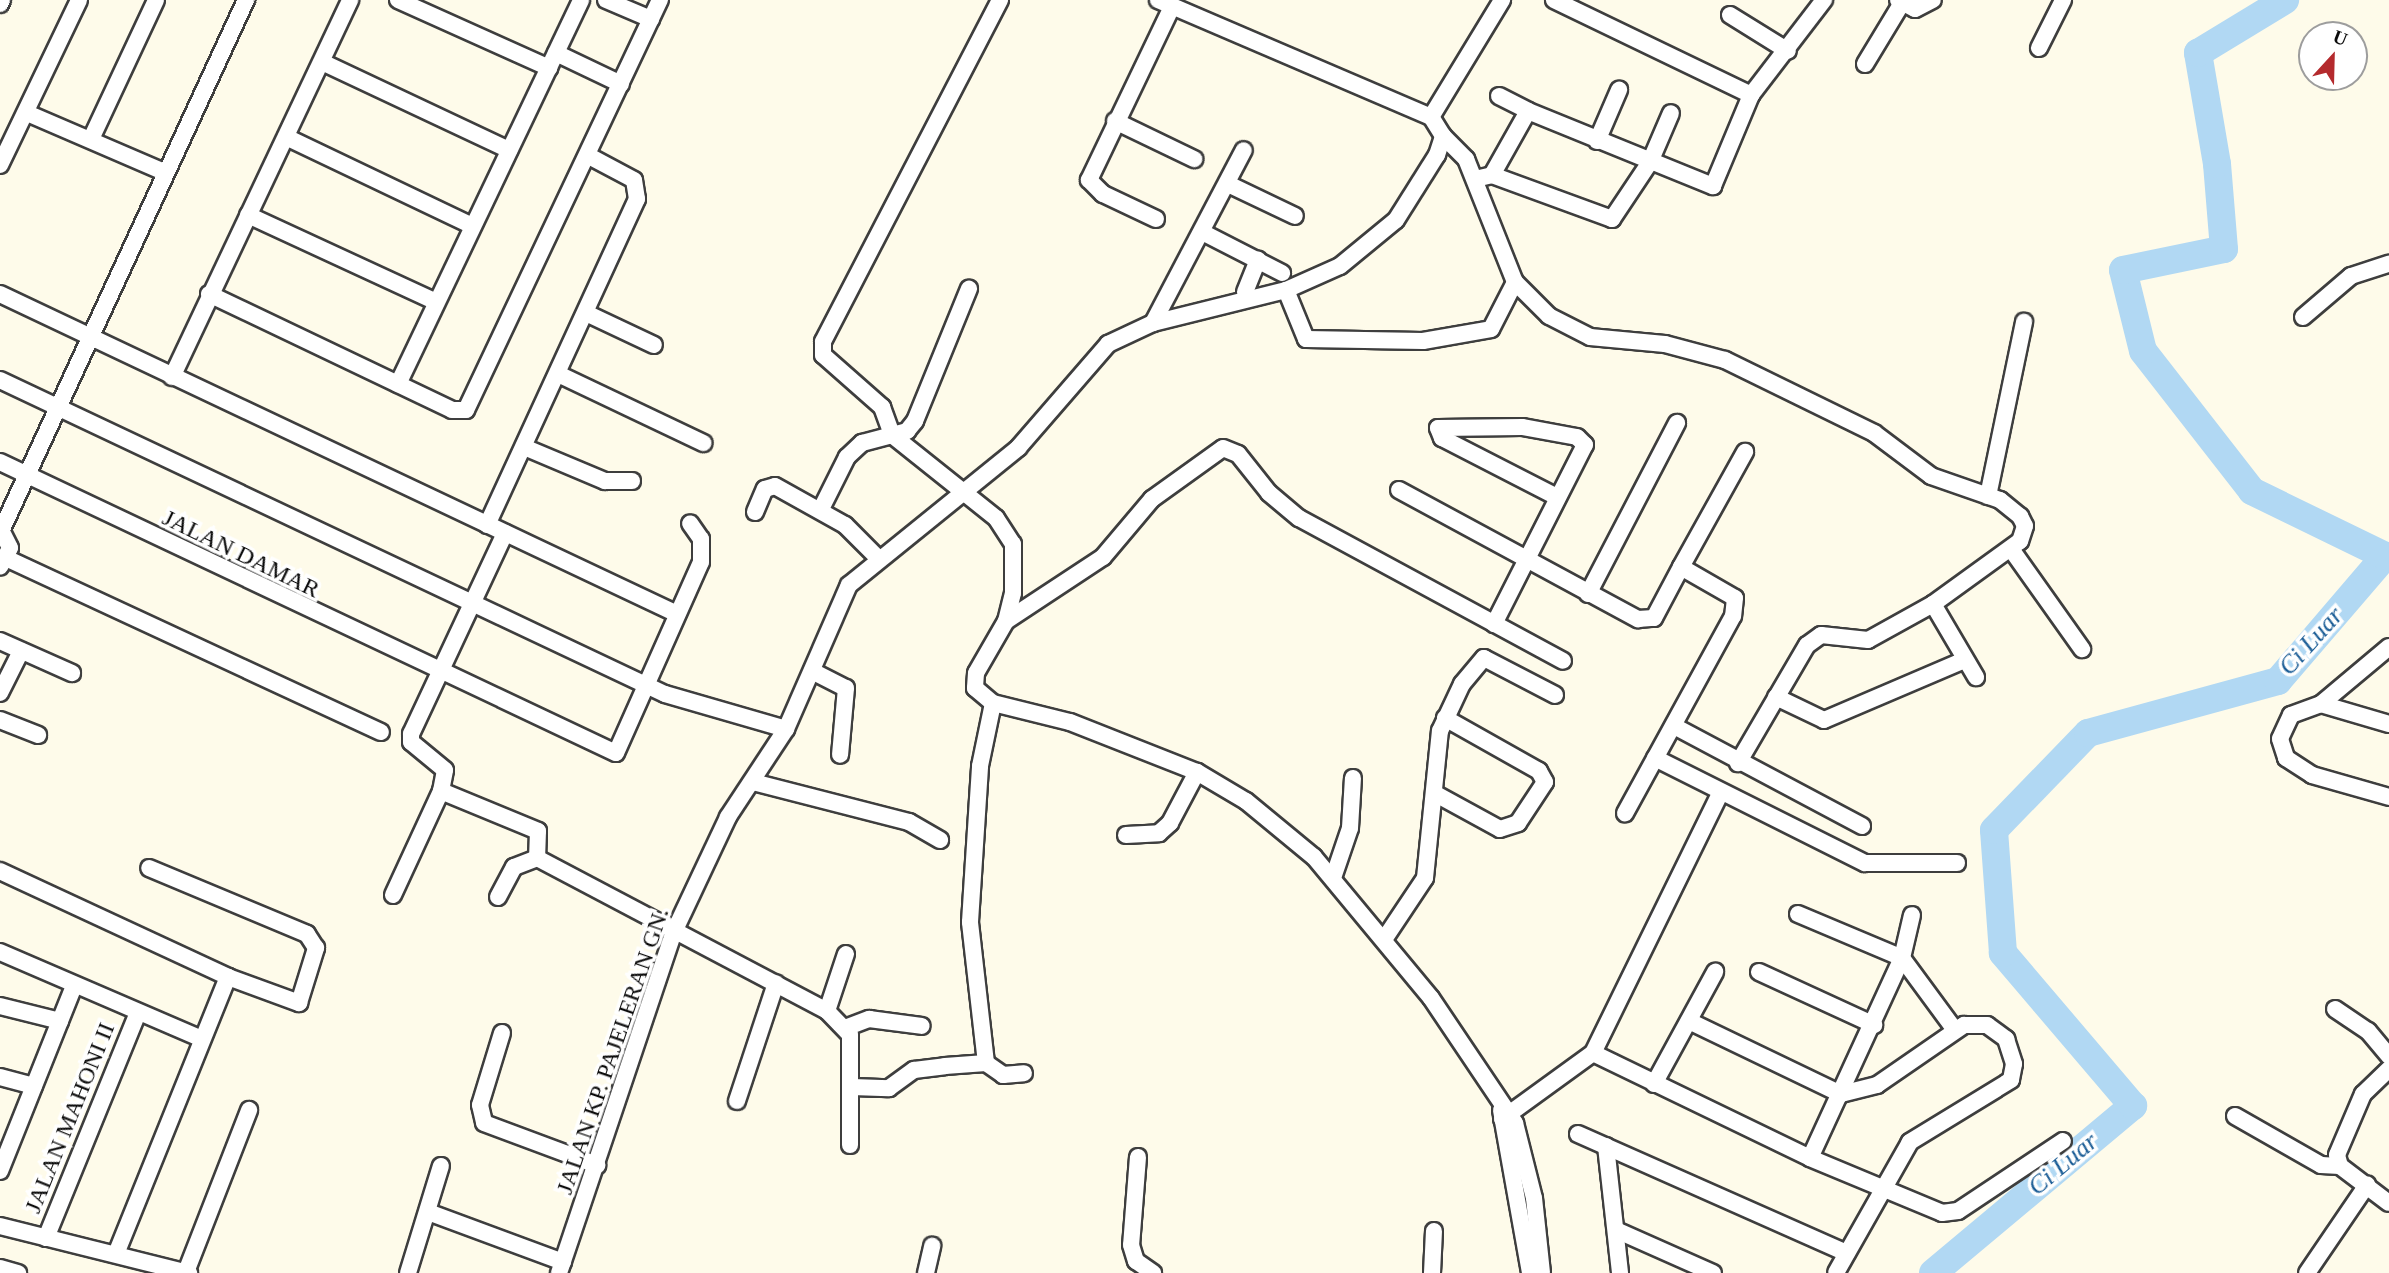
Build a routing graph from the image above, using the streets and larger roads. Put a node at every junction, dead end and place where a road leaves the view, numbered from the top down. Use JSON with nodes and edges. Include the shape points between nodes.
{"nodes":[{"id":1,"x":79,"y":0,"type":"edge"},
{"id":2,"x":156,"y":0,"type":"edge"},
{"id":3,"x":246,"y":0,"type":"edge"},
{"id":4,"x":349,"y":0,"type":"edge"},
{"id":5,"x":398,"y":0,"type":"edge"},
{"id":6,"x":580,"y":0,"type":"edge"},
{"id":7,"x":606,"y":0,"type":"edge"},
{"id":8,"x":660,"y":0,"type":"edge"},
{"id":9,"x":1000,"y":0,"type":"edge"},
{"id":10,"x":1502,"y":0,"type":"edge"},
{"id":11,"x":1554,"y":0,"type":"edge"},
{"id":12,"x":1824,"y":0,"type":"edge"},
{"id":13,"x":1933,"y":0,"type":"edge"},
{"id":14,"x":2045,"y":0,"type":"edge"},
{"id":15,"x":1900,"y":2,"type":"edge"},
{"id":16,"x":1165,"y":4,"type":"edge"},
{"id":17,"x":2060,"y":5,"type":"edge"},
{"id":18,"x":1730,"y":15,"type":"dead end"},
{"id":19,"x":650,"y":19,"type":"junction"},
{"id":20,"x":2039,"y":48,"type":"dead end"},
{"id":21,"x":1788,"y":51,"type":"junction"},
{"id":22,"x":552,"y":61,"type":"junction"},
{"id":23,"x":322,"y":62,"type":"junction"},
{"id":24,"x":1865,"y":64,"type":"dead end"},
{"id":25,"x":621,"y":84,"type":"junction"},
{"id":26,"x":1619,"y":89,"type":"dead end"},
{"id":27,"x":1751,"y":95,"type":"junction"},
{"id":28,"x":1499,"y":96,"type":"dead end"},
{"id":29,"x":1528,"y":111,"type":"junction"},
{"id":30,"x":27,"y":113,"type":"junction"},
{"id":31,"x":1671,"y":113,"type":"dead end"},
{"id":32,"x":1431,"y":117,"type":"junction"},
{"id":33,"x":1115,"y":121,"type":"junction"},
{"id":34,"x":1443,"y":136,"type":"junction"},
{"id":35,"x":286,"y":137,"type":"junction"},
{"id":36,"x":91,"y":139,"type":"junction"},
{"id":37,"x":1597,"y":141,"type":"junction"},
{"id":38,"x":509,"y":150,"type":"junction"},
{"id":39,"x":1244,"y":150,"type":"dead end"},
{"id":40,"x":587,"y":155,"type":"junction"},
{"id":41,"x":1194,"y":159,"type":"dead end"},
{"id":42,"x":1650,"y":162,"type":"junction"},
{"id":43,"x":0,"y":165,"type":"edge"},
{"id":44,"x":163,"y":172,"type":"junction"},
{"id":45,"x":1492,"y":175,"type":"junction"},
{"id":46,"x":1475,"y":179,"type":"junction"},
{"id":47,"x":1228,"y":184,"type":"junction"},
{"id":48,"x":248,"y":215,"type":"junction"},
{"id":49,"x":1295,"y":216,"type":"dead end"},
{"id":50,"x":1156,"y":219,"type":"dead end"},
{"id":51,"x":473,"y":226,"type":"junction"},
{"id":52,"x":1202,"y":232,"type":"junction"},
{"id":53,"x":1258,"y":260,"type":"junction"},
{"id":54,"x":2389,"y":264,"type":"edge"},
{"id":55,"x":1282,"y":272,"type":"dead end"},
{"id":56,"x":1515,"y":282,"type":"junction"},
{"id":57,"x":970,"y":289,"type":"dead end"},
{"id":58,"x":1286,"y":290,"type":"junction"},
{"id":59,"x":1245,"y":292,"type":"dead end"},
{"id":60,"x":0,"y":294,"type":"edge"},
{"id":61,"x":209,"y":294,"type":"junction"},
{"id":62,"x":436,"y":302,"type":"junction"},
{"id":63,"x":586,"y":313,"type":"junction"},
{"id":64,"x":2303,"y":317,"type":"dead end"},
{"id":65,"x":2024,"y":322,"type":"dead end"},
{"id":66,"x":1153,"y":323,"type":"junction"},
{"id":67,"x":88,"y":335,"type":"junction"},
{"id":68,"x":654,"y":345,"type":"dead end"},
{"id":69,"x":558,"y":374,"type":"junction"},
{"id":70,"x":172,"y":377,"type":"junction"},
{"id":71,"x":0,"y":380,"type":"edge"},
{"id":72,"x":398,"y":384,"type":"junction"},
{"id":73,"x":55,"y":406,"type":"junction"},
{"id":74,"x":1677,"y":423,"type":"dead end"},
{"id":75,"x":892,"y":435,"type":"junction"},
{"id":76,"x":703,"y":443,"type":"dead end"},
{"id":77,"x":524,"y":447,"type":"junction"},
{"id":78,"x":1745,"y":452,"type":"dead end"},
{"id":79,"x":0,"y":462,"type":"edge"},
{"id":80,"x":24,"y":473,"type":"junction"},
{"id":81,"x":632,"y":481,"type":"dead end"},
{"id":82,"x":1399,"y":489,"type":"dead end"},
{"id":83,"x":967,"y":492,"type":"junction"},
{"id":84,"x":1988,"y":496,"type":"junction"},
{"id":85,"x":1557,"y":497,"type":"junction"},
{"id":86,"x":821,"y":509,"type":"junction"},
{"id":87,"x":755,"y":512,"type":"dead end"},
{"id":88,"x":690,"y":523,"type":"dead end"},
{"id":89,"x":487,"y":526,"type":"junction"},
{"id":90,"x":1,"y":528,"type":"edge"},
{"id":91,"x":505,"y":533,"type":"junction"},
{"id":92,"x":2011,"y":549,"type":"junction"},
{"id":93,"x":877,"y":557,"type":"junction"},
{"id":94,"x":1527,"y":558,"type":"junction"},
{"id":95,"x":4,"y":563,"type":"edge"},
{"id":96,"x":1681,"y":567,"type":"junction"},
{"id":97,"x":1588,"y":594,"type":"junction"},
{"id":98,"x":1933,"y":604,"type":"junction"},
{"id":99,"x":471,"y":605,"type":"junction"},
{"id":100,"x":677,"y":614,"type":"junction"},
{"id":101,"x":1006,"y":621,"type":"junction"},
{"id":102,"x":1494,"y":624,"type":"junction"},
{"id":103,"x":0,"y":641,"type":"edge"},
{"id":104,"x":2389,"y":647,"type":"edge"},
{"id":105,"x":2082,"y":649,"type":"dead end"},
{"id":106,"x":21,"y":652,"type":"junction"},
{"id":107,"x":1965,"y":660,"type":"junction"},
{"id":108,"x":1563,"y":662,"type":"dead end"},
{"id":109,"x":812,"y":671,"type":"junction"},
{"id":110,"x":72,"y":673,"type":"dead end"},
{"id":111,"x":440,"y":673,"type":"junction"},
{"id":112,"x":1976,"y":677,"type":"dead end"},
{"id":113,"x":647,"y":686,"type":"junction"},
{"id":114,"x":0,"y":694,"type":"edge"},
{"id":115,"x":1555,"y":695,"type":"dead end"},
{"id":116,"x":1776,"y":697,"type":"junction"},
{"id":117,"x":993,"y":703,"type":"junction"},
{"id":118,"x":2321,"y":704,"type":"junction"},
{"id":119,"x":1445,"y":718,"type":"junction"},
{"id":120,"x":0,"y":720,"type":"edge"},
{"id":121,"x":2389,"y":724,"type":"edge"},
{"id":122,"x":1674,"y":726,"type":"junction"},
{"id":123,"x":786,"y":729,"type":"junction"},
{"id":124,"x":381,"y":732,"type":"dead end"},
{"id":125,"x":37,"y":735,"type":"dead end"},
{"id":126,"x":840,"y":755,"type":"dead end"},
{"id":127,"x":1655,"y":758,"type":"junction"},
{"id":128,"x":1738,"y":763,"type":"junction"},
{"id":129,"x":1197,"y":772,"type":"junction"},
{"id":130,"x":1353,"y":778,"type":"dead end"},
{"id":131,"x":753,"y":782,"type":"junction"},
{"id":132,"x":441,"y":791,"type":"junction"},
{"id":133,"x":1434,"y":793,"type":"junction"},
{"id":134,"x":1720,"y":794,"type":"junction"},
{"id":135,"x":2389,"y":797,"type":"edge"},
{"id":136,"x":1625,"y":813,"type":"dead end"},
{"id":137,"x":1862,"y":826,"type":"dead end"},
{"id":138,"x":1126,"y":835,"type":"dead end"},
{"id":139,"x":940,"y":840,"type":"dead end"},
{"id":140,"x":537,"y":858,"type":"junction"},
{"id":141,"x":1957,"y":863,"type":"dead end"},
{"id":142,"x":149,"y":868,"type":"dead end"},
{"id":143,"x":0,"y":871,"type":"edge"},
{"id":144,"x":1332,"y":878,"type":"junction"},
{"id":145,"x":393,"y":895,"type":"dead end"},
{"id":146,"x":498,"y":897,"type":"dead end"},
{"id":147,"x":1798,"y":914,"type":"dead end"},
{"id":148,"x":1912,"y":915,"type":"dead end"},
{"id":149,"x":673,"y":934,"type":"junction"},
{"id":150,"x":1385,"y":938,"type":"junction"},
{"id":151,"x":0,"y":952,"type":"edge"},
{"id":152,"x":846,"y":954,"type":"dead end"},
{"id":153,"x":1902,"y":958,"type":"junction"},
{"id":154,"x":1715,"y":971,"type":"dead end"},
{"id":155,"x":1759,"y":972,"type":"dead end"},
{"id":156,"x":228,"y":976,"type":"junction"},
{"id":157,"x":776,"y":982,"type":"junction"},
{"id":158,"x":74,"y":986,"type":"junction"},
{"id":159,"x":0,"y":1006,"type":"edge"},
{"id":160,"x":2335,"y":1009,"type":"dead end"},
{"id":161,"x":827,"y":1011,"type":"junction"},
{"id":162,"x":137,"y":1015,"type":"junction"},
{"id":163,"x":60,"y":1021,"type":"junction"},
{"id":164,"x":1689,"y":1021,"type":"junction"},
{"id":165,"x":1874,"y":1025,"type":"junction"},
{"id":166,"x":922,"y":1026,"type":"dead end"},
{"id":167,"x":845,"y":1028,"type":"junction"},
{"id":168,"x":1955,"y":1030,"type":"junction"},
{"id":169,"x":502,"y":1033,"type":"dead end"},
{"id":170,"x":202,"y":1039,"type":"junction"},
{"id":171,"x":1593,"y":1053,"type":"junction"},
{"id":172,"x":2389,"y":1056,"type":"edge"},
{"id":173,"x":986,"y":1063,"type":"junction"},
{"id":174,"x":2389,"y":1069,"type":"edge"},
{"id":175,"x":1024,"y":1073,"type":"dead end"},
{"id":176,"x":0,"y":1077,"type":"edge"},
{"id":177,"x":1654,"y":1084,"type":"junction"},
{"id":178,"x":34,"y":1086,"type":"junction"},
{"id":179,"x":852,"y":1087,"type":"junction"},
{"id":180,"x":1841,"y":1094,"type":"junction"},
{"id":181,"x":737,"y":1101,"type":"dead end"},
{"id":182,"x":248,"y":1110,"type":"dead end"},
{"id":183,"x":1503,"y":1113,"type":"junction"},
{"id":184,"x":2235,"y":1115,"type":"dead end"},
{"id":185,"x":1578,"y":1134,"type":"dead end"},
{"id":186,"x":2063,"y":1141,"type":"dead end"},
{"id":187,"x":850,"y":1145,"type":"dead end"},
{"id":188,"x":1606,"y":1146,"type":"junction"},
{"id":189,"x":4,"y":1151,"type":"edge"},
{"id":190,"x":1138,"y":1157,"type":"dead end"},
{"id":191,"x":1810,"y":1158,"type":"junction"},
{"id":192,"x":597,"y":1165,"type":"junction"},
{"id":193,"x":441,"y":1166,"type":"dead end"},
{"id":194,"x":2340,"y":1166,"type":"junction"},
{"id":195,"x":0,"y":1171,"type":"edge"},
{"id":196,"x":2367,"y":1185,"type":"junction"},
{"id":197,"x":1883,"y":1188,"type":"junction"},
{"id":198,"x":2389,"y":1203,"type":"edge"},
{"id":199,"x":428,"y":1212,"type":"junction"},
{"id":200,"x":0,"y":1226,"type":"edge"},
{"id":201,"x":1615,"y":1230,"type":"junction"},
{"id":202,"x":1434,"y":1231,"type":"dead end"},
{"id":203,"x":46,"y":1238,"type":"junction"},
{"id":204,"x":932,"y":1246,"type":"dead end"},
{"id":205,"x":1847,"y":1253,"type":"junction"},
{"id":206,"x":116,"y":1254,"type":"junction"},
{"id":207,"x":0,"y":1268,"type":"edge"},
{"id":208,"x":561,"y":1268,"type":"edge"},
{"id":209,"x":18,"y":1273,"type":"edge"},
{"id":210,"x":188,"y":1273,"type":"edge"},
{"id":211,"x":408,"y":1273,"type":"edge"},
{"id":212,"x":926,"y":1273,"type":"edge"},
{"id":213,"x":1153,"y":1273,"type":"edge"},
{"id":214,"x":1432,"y":1273,"type":"edge"},
{"id":215,"x":1530,"y":1273,"type":"edge"},
{"id":216,"x":1542,"y":1273,"type":"edge"},
{"id":217,"x":1620,"y":1273,"type":"edge"},
{"id":218,"x":1713,"y":1273,"type":"edge"},
{"id":219,"x":1836,"y":1273,"type":"edge"},
{"id":220,"x":2307,"y":1273,"type":"edge"}],
"edges":[{"from":1,"to":30,"type":"street"},
{"from":2,"to":36,"type":"street"},
{"from":3,"to":44,"type":"street"},
{"from":4,"to":23,"type":"street"},
{"from":5,"to":22,"type":"street"},
{"from":6,"to":22,"type":"street"},
{"from":7,"to":19,"type":"street"},
{"from":8,"to":19,"type":"street"},
{"from":9,"to":75,"type":"street","via":[[821,348],[834,367],[882,407]]},
{"from":10,"to":32,"type":"street"},
{"from":11,"to":27,"type":"street"},
{"from":12,"to":21,"type":"street"},
{"from":13,"to":15,"type":"street","via":[[1915,9]]},
{"from":14,"to":17,"type":"street"},
{"from":15,"to":24,"type":"street"},
{"from":16,"to":32,"type":"street"},
{"from":16,"to":33,"type":"street"},
{"from":17,"to":20,"type":"street"},
{"from":18,"to":21,"type":"street"},
{"from":19,"to":25,"type":"street"},
{"from":21,"to":27,"type":"street"},
{"from":22,"to":25,"type":"street"},
{"from":22,"to":38,"type":"street"},
{"from":23,"to":35,"type":"street"},
{"from":23,"to":38,"type":"street"},
{"from":25,"to":40,"type":"street"},
{"from":26,"to":37,"type":"street"},
{"from":27,"to":42,"type":"street","via":[[1713,186]]},
{"from":28,"to":29,"type":"street"},
{"from":29,"to":37,"type":"street"},
{"from":29,"to":45,"type":"street"},
{"from":30,"to":36,"type":"street"},
{"from":30,"to":43,"type":"street"},
{"from":31,"to":42,"type":"street"},
{"from":32,"to":34,"type":"street"},
{"from":33,"to":41,"type":"street"},
{"from":33,"to":50,"type":"street","via":[[1090,185]]},
{"from":34,"to":46,"type":"street","via":[[1462,153]]},
{"from":34,"to":58,"type":"street","name":"JALAN KP. PAJELERAN GN.","via":[[1412,201],[1378,239],[1340,266]]},
{"from":35,"to":48,"type":"street"},
{"from":35,"to":51,"type":"street"},
{"from":36,"to":44,"type":"street"},
{"from":37,"to":42,"type":"street"},
{"from":38,"to":51,"type":"street"},
{"from":39,"to":47,"type":"street"},
{"from":40,"to":63,"type":"street","via":[[638,187]]},
{"from":40,"to":72,"type":"street","via":[[528,270],[470,405],[452,410]]},
{"from":42,"to":45,"type":"street","via":[[1612,219]]},
{"from":44,"to":67,"type":"street"},
{"from":45,"to":46,"type":"street"},
{"from":46,"to":56,"type":"street"},
{"from":47,"to":49,"type":"street"},
{"from":47,"to":52,"type":"street"},
{"from":48,"to":61,"type":"street"},
{"from":48,"to":62,"type":"street"},
{"from":51,"to":62,"type":"street"},
{"from":52,"to":53,"type":"street"},
{"from":52,"to":66,"type":"street"},
{"from":53,"to":55,"type":"street"},
{"from":53,"to":59,"type":"street"},
{"from":54,"to":64,"type":"street","via":[[2351,276]]},
{"from":56,"to":58,"type":"street","via":[[1491,329],[1423,341],[1306,339]]},
{"from":56,"to":84,"type":"street","via":[[1549,316],[1590,337],[1665,344],[1725,360],[1874,433],[1931,476]]},
{"from":57,"to":75,"type":"street","via":[[915,421],[907,431]]},
{"from":58,"to":66,"type":"street","name":"JALAN KP. PAJELERAN GN."},
{"from":60,"to":67,"type":"street"},
{"from":61,"to":70,"type":"street"},
{"from":61,"to":72,"type":"street"},
{"from":62,"to":72,"type":"street"},
{"from":63,"to":68,"type":"street"},
{"from":63,"to":69,"type":"street"},
{"from":65,"to":84,"type":"street"},
{"from":66,"to":83,"type":"street","name":"JALAN KP. PAJELERAN GN.","via":[[1093,357],[1018,448]]},
{"from":67,"to":70,"type":"street"},
{"from":67,"to":73,"type":"street"},
{"from":69,"to":76,"type":"street"},
{"from":69,"to":77,"type":"street"},
{"from":70,"to":89,"type":"street"},
{"from":71,"to":73,"type":"street"},
{"from":73,"to":80,"type":"street"},
{"from":73,"to":99,"type":"street"},
{"from":74,"to":97,"type":"street"},
{"from":75,"to":83,"type":"street"},
{"from":75,"to":86,"type":"street","via":[[862,443],[847,457]]},
{"from":77,"to":81,"type":"street","via":[[606,481]]},
{"from":77,"to":89,"type":"street"},
{"from":78,"to":96,"type":"street"},
{"from":79,"to":80,"type":"street","name":"JALAN DAMAR"},
{"from":80,"to":90,"type":"street"},
{"from":80,"to":111,"type":"street","name":"JALAN DAMAR"},
{"from":82,"to":94,"type":"street"},
{"from":83,"to":93,"type":"street","name":"JALAN KP. PAJELERAN GN."},
{"from":83,"to":101,"type":"street","via":[[996,518],[1013,544],[1016,567]]},
{"from":84,"to":92,"type":"street","via":[[2020,516],[2024,535]]},
{"from":85,"to":85,"type":"street","via":[[1586,445],[1583,439],[1522,427],[1438,428],[1442,438]]},
{"from":85,"to":94,"type":"street"},
{"from":86,"to":87,"type":"street","via":[[769,485]]},
{"from":86,"to":93,"type":"street"},
{"from":88,"to":100,"type":"street","via":[[703,551]]},
{"from":89,"to":91,"type":"street"},
{"from":90,"to":95,"type":"street","via":[[10,548]]},
{"from":91,"to":99,"type":"street"},
{"from":91,"to":100,"type":"street"},
{"from":92,"to":98,"type":"street"},
{"from":92,"to":105,"type":"street"},
{"from":93,"to":109,"type":"street","name":"JALAN KP. PAJELERAN GN.","via":[[846,591]]},
{"from":94,"to":97,"type":"street"},
{"from":94,"to":102,"type":"street"},
{"from":95,"to":124,"type":"street"},
{"from":96,"to":97,"type":"street","via":[[1650,621]]},
{"from":96,"to":122,"type":"street","via":[[1736,602]]},
{"from":98,"to":107,"type":"street"},
{"from":98,"to":116,"type":"street","via":[[1868,640],[1814,639]]},
{"from":99,"to":111,"type":"street"},
{"from":99,"to":113,"type":"street"},
{"from":100,"to":113,"type":"street"},
{"from":101,"to":102,"type":"street","via":[[1103,557],[1152,499],[1223,448],[1238,454],[1269,493],[1299,518]]},
{"from":101,"to":117,"type":"street","via":[[974,680],[983,697]]},
{"from":102,"to":108,"type":"street"},
{"from":103,"to":106,"type":"street"},
{"from":104,"to":118,"type":"street"},
{"from":106,"to":110,"type":"street"},
{"from":106,"to":114,"type":"street"},
{"from":107,"to":112,"type":"street"},
{"from":107,"to":116,"type":"street","via":[[1824,720]]},
{"from":109,"to":123,"type":"street","name":"JALAN KP. PAJELERAN GN."},
{"from":109,"to":126,"type":"street","via":[[846,688]]},
{"from":111,"to":113,"type":"street","name":"JALAN DAMAR","via":[[616,753]]},
{"from":111,"to":132,"type":"street","via":[[411,742],[443,765]]},
{"from":113,"to":123,"type":"street"},
{"from":115,"to":119,"type":"street","via":[[1484,658],[1462,684]]},
{"from":116,"to":128,"type":"street"},
{"from":117,"to":129,"type":"street","via":[[1070,722]]},
{"from":117,"to":173,"type":"street","via":[[980,766],[970,922]]},
{"from":118,"to":121,"type":"street"},
{"from":118,"to":135,"type":"street","via":[[2285,721],[2280,739],[2286,758],[2312,775]]},
{"from":119,"to":133,"type":"street"},
{"from":119,"to":133,"type":"street","via":[[1539,771],[1545,782],[1518,823],[1500,829]]},
{"from":120,"to":125,"type":"street"},
{"from":122,"to":127,"type":"street"},
{"from":122,"to":128,"type":"street"},
{"from":123,"to":131,"type":"street","name":"JALAN KP. PAJELERAN GN."},
{"from":127,"to":134,"type":"street"},
{"from":127,"to":136,"type":"street"},
{"from":128,"to":137,"type":"street"},
{"from":129,"to":138,"type":"street","via":[[1164,828]]},
{"from":129,"to":144,"type":"street","via":[[1246,801]]},
{"from":130,"to":144,"type":"street","via":[[1350,828]]},
{"from":131,"to":139,"type":"street","via":[[909,822]]},
{"from":131,"to":149,"type":"street","name":"JALAN KP. PAJELERAN GN.","via":[[712,848]]},
{"from":132,"to":140,"type":"street","via":[[538,831]]},
{"from":132,"to":145,"type":"street"},
{"from":133,"to":150,"type":"street","via":[[1425,878]]},
{"from":134,"to":141,"type":"street","via":[[1865,863]]},
{"from":134,"to":171,"type":"street"},
{"from":140,"to":146,"type":"street","via":[[514,867]]},
{"from":140,"to":149,"type":"street","via":[[568,871]]},
{"from":142,"to":156,"type":"street","via":[[307,934],[316,948],[299,1003]]},
{"from":143,"to":156,"type":"street"},
{"from":144,"to":150,"type":"street"},
{"from":147,"to":153,"type":"street"},
{"from":148,"to":153,"type":"street"},
{"from":149,"to":157,"type":"street"},
{"from":149,"to":192,"type":"street","name":"JALAN KP. PAJELERAN GN."},
{"from":150,"to":183,"type":"street"},
{"from":151,"to":158,"type":"street"},
{"from":152,"to":161,"type":"street"},
{"from":153,"to":165,"type":"street"},
{"from":153,"to":168,"type":"street"},
{"from":154,"to":164,"type":"street"},
{"from":155,"to":165,"type":"street"},
{"from":156,"to":170,"type":"street"},
{"from":157,"to":161,"type":"street"},
{"from":157,"to":181,"type":"street"},
{"from":158,"to":162,"type":"street"},
{"from":158,"to":163,"type":"street"},
{"from":159,"to":163,"type":"street"},
{"from":160,"to":172,"type":"street","via":[[2368,1031]]},
{"from":161,"to":167,"type":"street"},
{"from":162,"to":170,"type":"street"},
{"from":162,"to":203,"type":"street","name":"JALAN MAHONI II"},
{"from":163,"to":178,"type":"street"},
{"from":164,"to":177,"type":"street"},
{"from":164,"to":180,"type":"street"},
{"from":165,"to":180,"type":"street"},
{"from":166,"to":167,"type":"street","via":[[869,1019]]},
{"from":167,"to":179,"type":"street","via":[[850,1035]]},
{"from":168,"to":180,"type":"street","via":[[1877,1085]]},
{"from":168,"to":197,"type":"street","via":[[1977,1022],[1997,1032],[2006,1040],[2014,1074],[1910,1142]]},
{"from":169,"to":192,"type":"street","via":[[480,1105],[484,1123]]},
{"from":170,"to":206,"type":"street"},
{"from":171,"to":177,"type":"street"},
{"from":171,"to":183,"type":"street"},
{"from":173,"to":175,"type":"street","via":[[1003,1075]]},
{"from":173,"to":179,"type":"street","via":[[914,1070],[877,1091]]},
{"from":174,"to":194,"type":"street","via":[[2363,1094],[2341,1138]]},
{"from":176,"to":178,"type":"street"},
{"from":177,"to":191,"type":"street"},
{"from":178,"to":189,"type":"street"},
{"from":179,"to":187,"type":"street"},
{"from":180,"to":191,"type":"street"},
{"from":182,"to":210,"type":"street"},
{"from":183,"to":215,"type":"street"},
{"from":183,"to":216,"type":"street","via":[[1520,1131],[1534,1198]]},
{"from":184,"to":194,"type":"street","via":[[2320,1165]]},
{"from":185,"to":188,"type":"street"},
{"from":186,"to":197,"type":"street","via":[[1951,1213]]},
{"from":188,"to":201,"type":"street"},
{"from":188,"to":205,"type":"street"},
{"from":189,"to":195,"type":"street"},
{"from":190,"to":213,"type":"street","via":[[1131,1245],[1136,1261]]},
{"from":191,"to":197,"type":"street"},
{"from":192,"to":208,"type":"street","name":"JALAN KP. PAJELERAN GN."},
{"from":193,"to":199,"type":"street"},
{"from":194,"to":196,"type":"street"},
{"from":196,"to":198,"type":"street"},
{"from":196,"to":220,"type":"street"},
{"from":197,"to":205,"type":"street"},
{"from":199,"to":208,"type":"street"},
{"from":199,"to":211,"type":"street"},
{"from":200,"to":203,"type":"street"},
{"from":201,"to":217,"type":"street"},
{"from":201,"to":218,"type":"street"},
{"from":202,"to":214,"type":"street"},
{"from":203,"to":206,"type":"street"},
{"from":204,"to":212,"type":"street"},
{"from":205,"to":219,"type":"street"},
{"from":206,"to":210,"type":"street"},
{"from":207,"to":209,"type":"street"}]}
